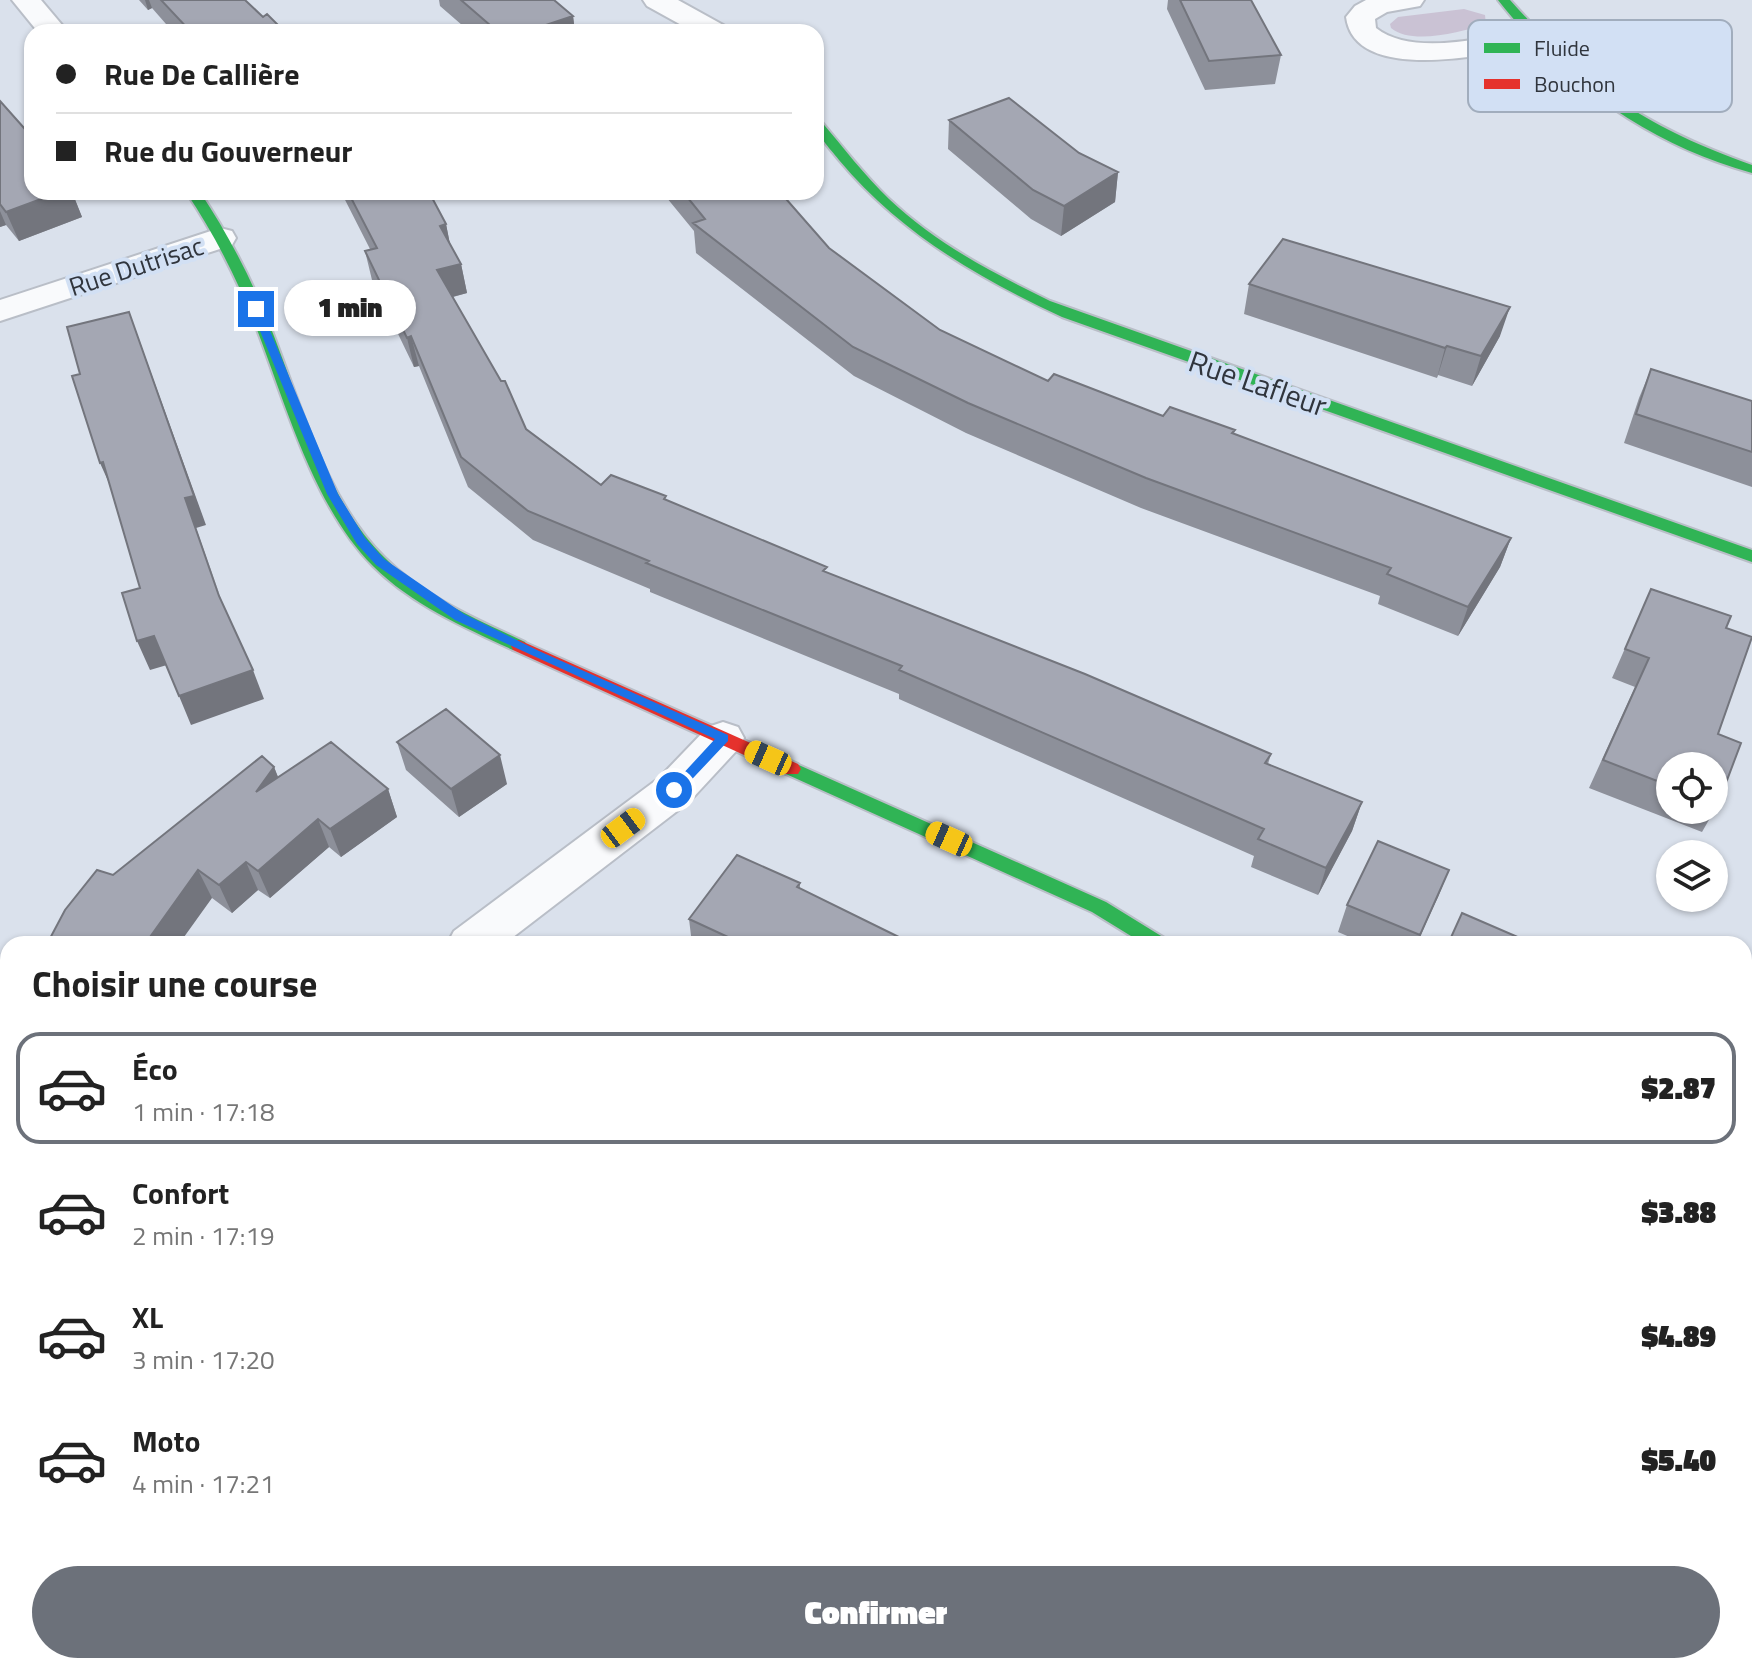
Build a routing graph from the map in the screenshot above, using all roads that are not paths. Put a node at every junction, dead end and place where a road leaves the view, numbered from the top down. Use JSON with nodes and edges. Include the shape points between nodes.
{"nodes":[{"id":1,"x":26,"y":0,"type":"edge"},
{"id":2,"x":657,"y":0,"type":"edge"},
{"id":3,"x":1410,"y":0,"type":"edge"},
{"id":4,"x":1504,"y":0,"type":"edge"},
{"id":5,"x":1521,"y":20,"type":"edge"},
{"id":6,"x":47,"y":24,"type":"edge"},
{"id":7,"x":700,"y":24,"type":"edge"},
{"id":8,"x":1468,"y":46,"type":"edge"},
{"id":9,"x":1621,"y":112,"type":"edge"},
{"id":10,"x":824,"y":133,"type":"edge"},
{"id":11,"x":1752,"y":169,"type":"edge"},
{"id":12,"x":200,"y":200,"type":"edge"},
{"id":13,"x":220,"y":238,"type":"junction"},
{"id":14,"x":0,"y":311,"type":"edge"},
{"id":15,"x":1752,"y":556,"type":"edge"},
{"id":16,"x":723,"y":738,"type":"junction"},
{"id":17,"x":481,"y":936,"type":"edge"},
{"id":18,"x":1146,"y":936,"type":"edge"}],
"edges":[{"from":1,"to":6,"type":"street"},
{"from":2,"to":7,"type":"street"},
{"from":3,"to":8,"type":"street","via":[[1365,11],[1360,17],[1362,31],[1377,44],[1416,52]]},
{"from":4,"to":5,"type":"street"},
{"from":9,"to":11,"type":"street","via":[[1685,146]]},
{"from":10,"to":15,"type":"street","name":"Rue Lafleur","via":[[900,215],[960,257],[1049,306]]},
{"from":12,"to":13,"type":"street","name":"Rue Dutrisac"},
{"from":13,"to":14,"type":"street","name":"Rue Dutrisac"},
{"from":13,"to":16,"type":"street","via":[[256,309],[332,494],[380,562],[460,617]]},
{"from":16,"to":17,"type":"street","via":[[674,790]]},
{"from":16,"to":18,"type":"street","via":[[1099,907]]}]}
